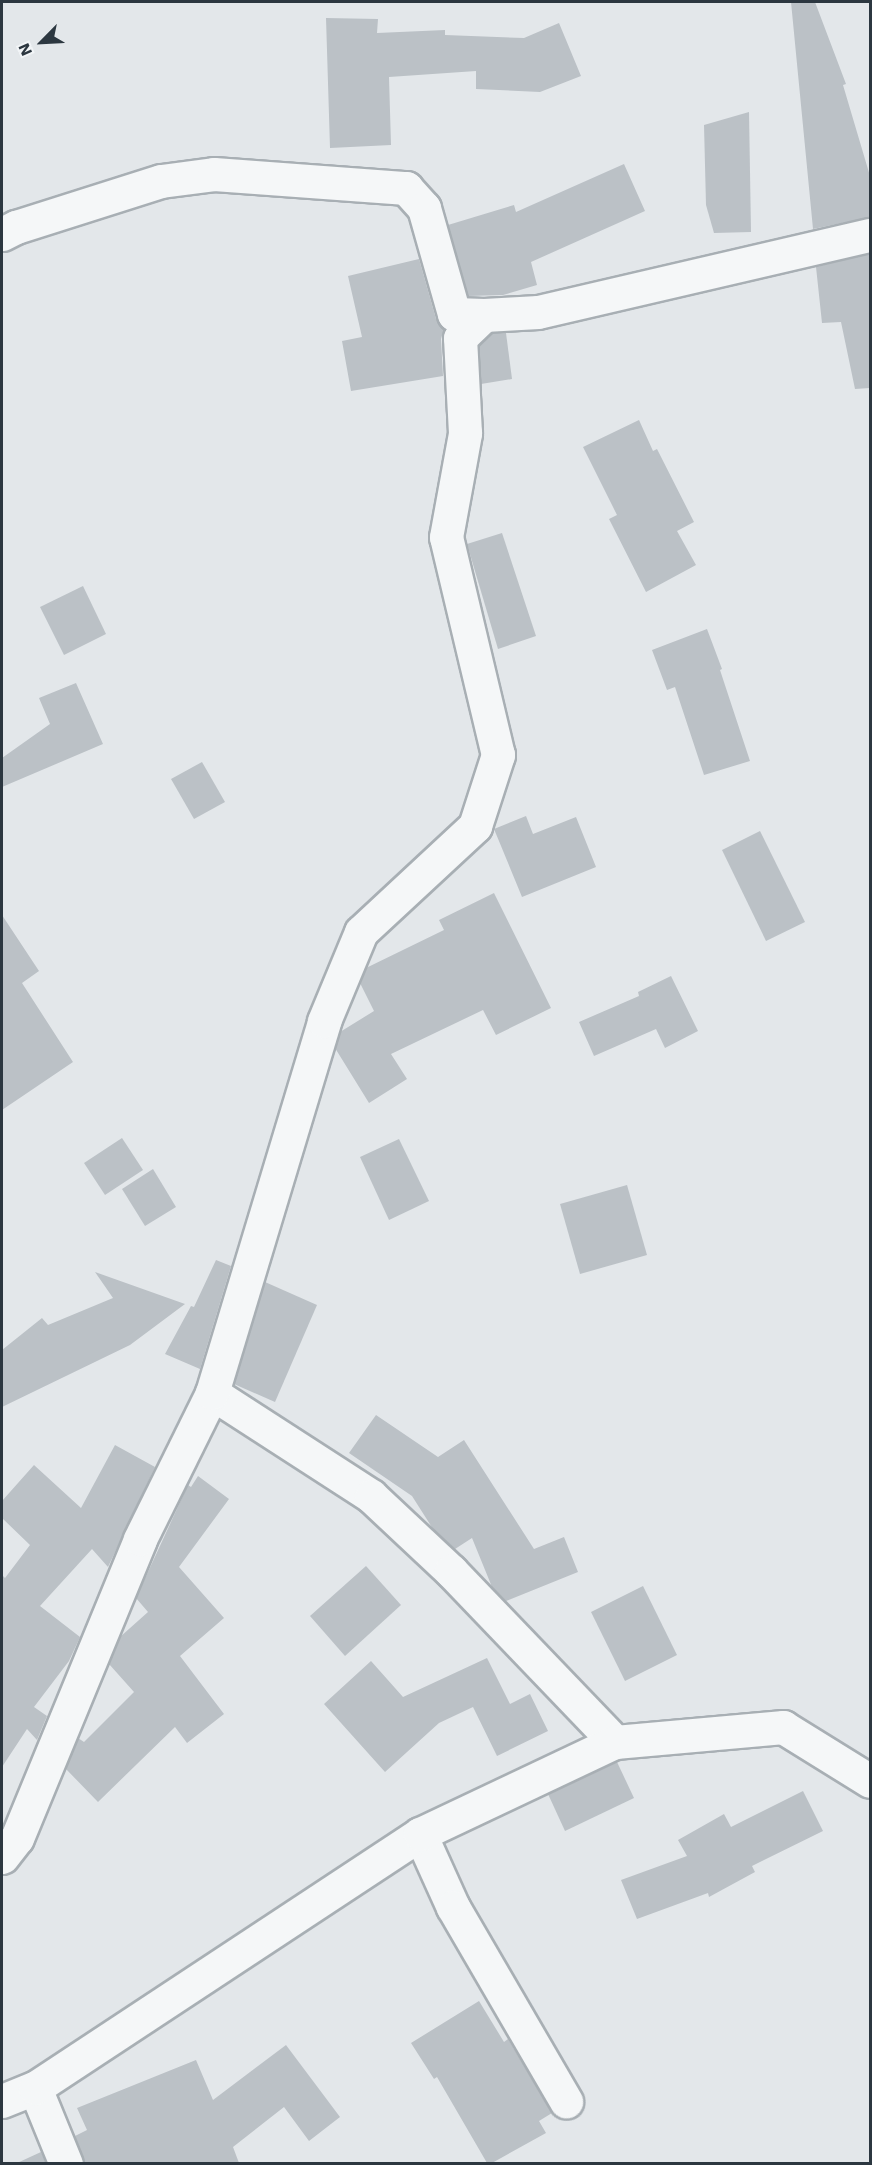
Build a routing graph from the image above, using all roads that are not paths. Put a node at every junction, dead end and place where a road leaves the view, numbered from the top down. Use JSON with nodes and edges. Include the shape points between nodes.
{"nodes":[{"id":1,"x":2,"y":234,"type":"edge"},
{"id":2,"x":870,"y":235,"type":"edge"},
{"id":3,"x":484,"y":315,"type":"junction"},
{"id":4,"x":212,"y":1393,"type":"junction"},
{"id":5,"x":615,"y":1742,"type":"junction"},
{"id":6,"x":870,"y":1781,"type":"edge"},
{"id":7,"x":420,"y":1834,"type":"junction"},
{"id":8,"x":2,"y":1857,"type":"edge"},
{"id":9,"x":35,"y":2088,"type":"junction"},
{"id":10,"x":2,"y":2101,"type":"edge"},
{"id":11,"x":566,"y":2101,"type":"dead end"},
{"id":12,"x":66,"y":2163,"type":"edge"}],
"edges":[{"from":1,"to":3,"type":"street","via":[[161,181],[214,174],[406,188],[424,208],[454,314]]},
{"from":2,"to":3,"type":"street","via":[[538,312]]},
{"from":3,"to":4,"type":"street","via":[[460,338],[465,433],[446,537],[498,755],[475,826],[361,932],[324,1021]]},
{"from":4,"to":5,"type":"street","via":[[371,1496],[451,1571]]},
{"from":4,"to":8,"type":"street","via":[[140,1539],[17,1838]]},
{"from":5,"to":6,"type":"street","via":[[783,1727]]},
{"from":5,"to":7,"type":"street"},
{"from":7,"to":9,"type":"street"},
{"from":7,"to":11,"type":"street","via":[[453,1907]]},
{"from":9,"to":10,"type":"street"},
{"from":9,"to":12,"type":"street"}]}
